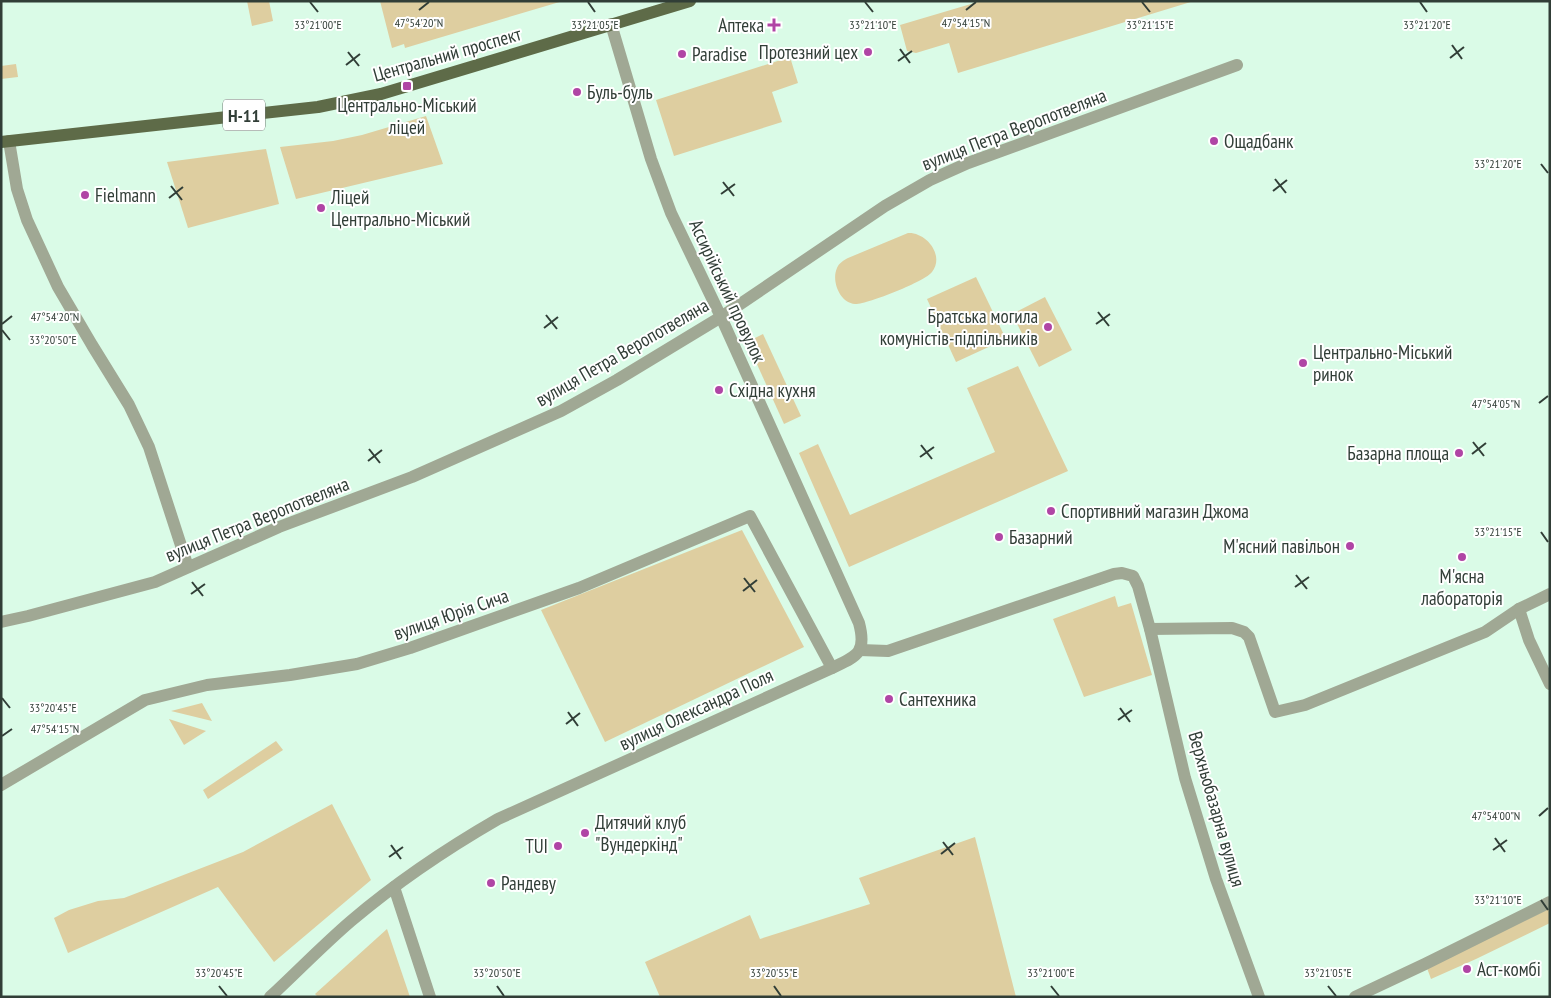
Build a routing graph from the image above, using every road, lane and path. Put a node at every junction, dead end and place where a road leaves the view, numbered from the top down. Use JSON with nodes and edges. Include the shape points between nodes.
{"nodes":[{"id":1,"x":690,"y":1,"type":"edge"},
{"id":2,"x":611,"y":24,"type":"junction"},
{"id":3,"x":1238,"y":65,"type":"dead end"},
{"id":4,"x":5,"y":141,"type":"edge"},
{"id":5,"x":721,"y":317,"type":"junction"},
{"id":6,"x":188,"y":567,"type":"junction"},
{"id":7,"x":1550,"y":594,"type":"edge"},
{"id":8,"x":1519,"y":609,"type":"junction"},
{"id":9,"x":1,"y":622,"type":"edge"},
{"id":10,"x":1150,"y":629,"type":"junction"},
{"id":11,"x":860,"y":650,"type":"junction"},
{"id":12,"x":832,"y":668,"type":"junction"},
{"id":13,"x":1550,"y":684,"type":"edge"},
{"id":14,"x":1,"y":785,"type":"edge"},
{"id":15,"x":394,"y":887,"type":"junction"},
{"id":16,"x":1550,"y":902,"type":"edge"},
{"id":17,"x":270,"y":997,"type":"edge"},
{"id":18,"x":430,"y":997,"type":"edge"},
{"id":19,"x":1259,"y":997,"type":"edge"},
{"id":20,"x":1355,"y":997,"type":"edge"}],
"edges":[{"from":1,"to":2,"type":"main road","name":"Центральний проспект","number":"Н-11"},
{"from":2,"to":4,"type":"main road","name":"Центральний проспект","number":"Н-11","via":[[381,94],[318,107]]},
{"from":2,"to":5,"type":"street","name":"Ассирійський провулок","via":[[670,213]]},
{"from":3,"to":5,"type":"street","name":"вулиця Петра Веропотвеляна","via":[[968,163],[930,180],[885,206]]},
{"from":4,"to":6,"type":"street","via":[[27,220],[58,287],[129,405],[149,447]]},
{"from":5,"to":6,"type":"street","name":"вулиця Петра Веропотвеляна","via":[[561,411],[412,478],[279,527]]},
{"from":5,"to":11,"type":"street","name":"Ассирійський провулок","via":[[859,623]]},
{"from":6,"to":9,"type":"street","name":"вулиця Петра Веропотвеляна","via":[[155,582],[118,593]]},
{"from":7,"to":8,"type":"street"},
{"from":8,"to":10,"type":"street","via":[[1485,632],[1305,705],[1275,712],[1249,636],[1244,632],[1232,628]]},
{"from":8,"to":13,"type":"street","via":[[1529,640]]},
{"from":10,"to":11,"type":"street","via":[[1136,580],[1122,573],[888,651]]},
{"from":10,"to":19,"type":"street","name":"Верхньобазарна вулиця","via":[[1185,778],[1216,879]]},
{"from":11,"to":12,"type":"street","name":"вулиця Олександра Поля"},
{"from":12,"to":14,"type":"street","name":"вулиця Юрія Сича","via":[[750,516],[579,588],[410,648],[357,664],[207,685],[145,700]]},
{"from":12,"to":15,"type":"street","name":"вулиця Олександра Поля","via":[[498,819]]},
{"from":15,"to":17,"type":"street","name":"вулиця Олександра Поля"},
{"from":15,"to":18,"type":"street"},
{"from":16,"to":20,"type":"street"}]}
